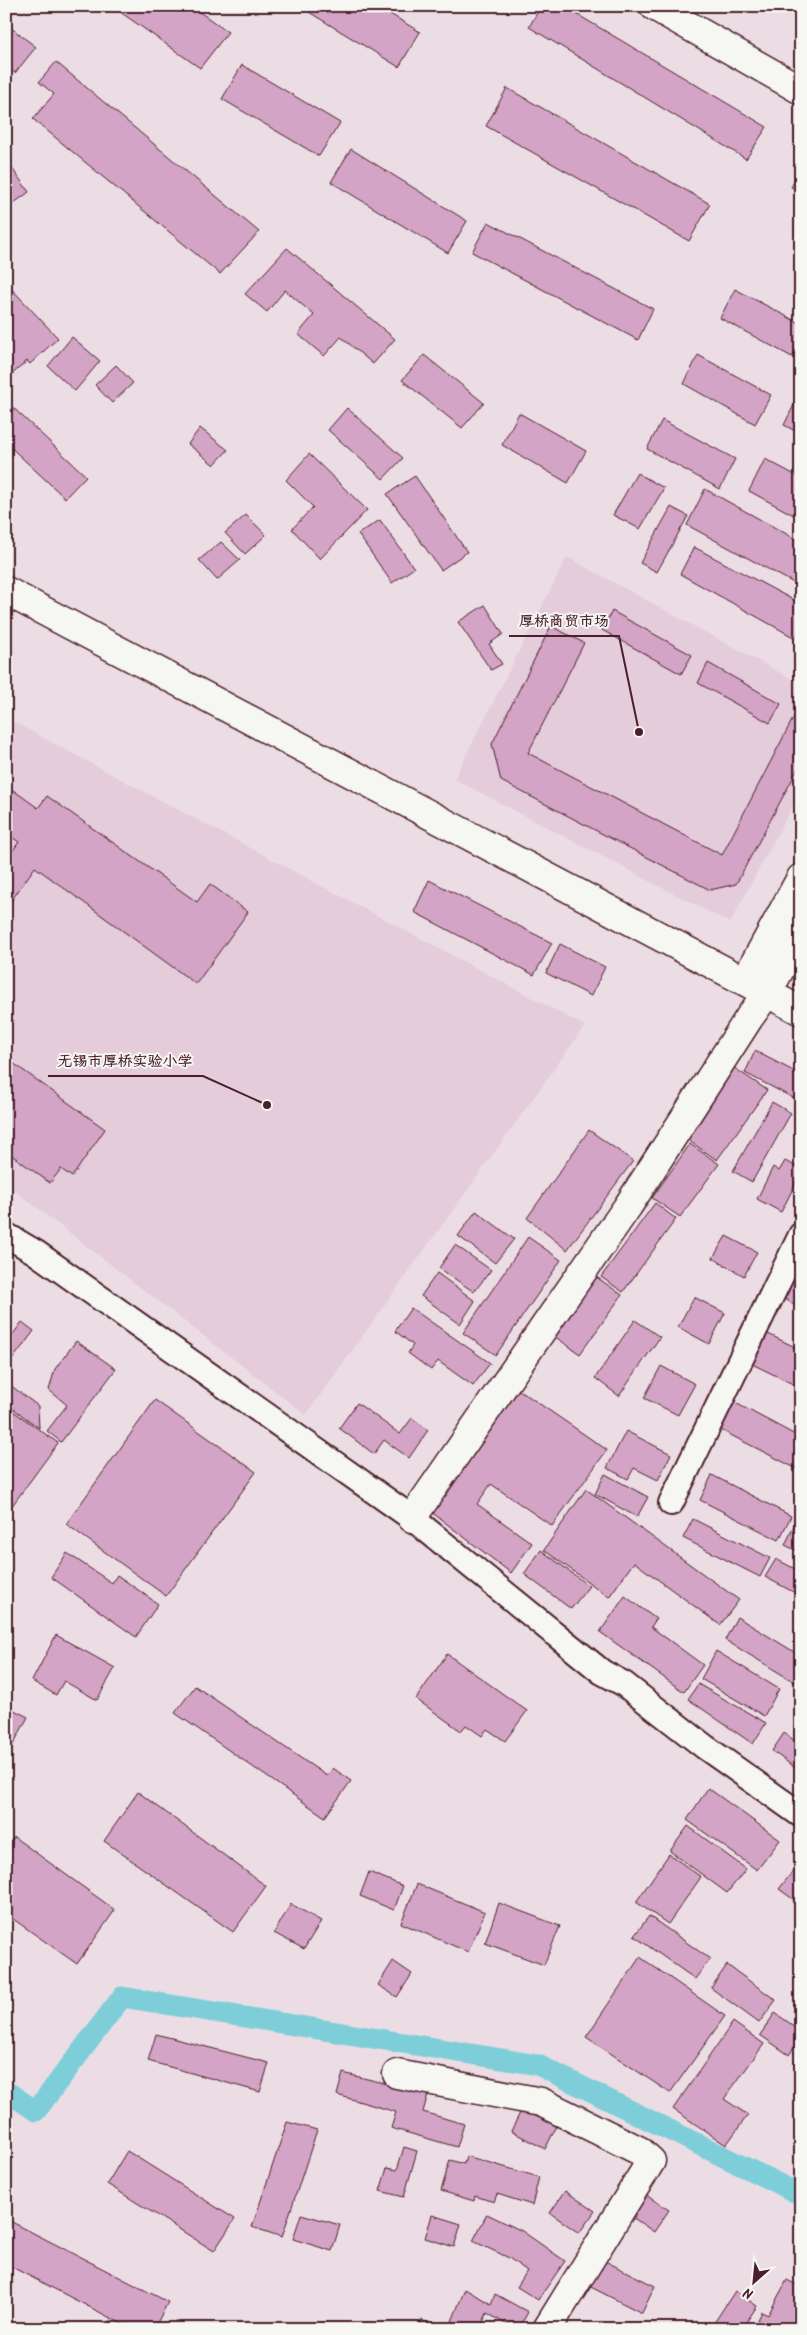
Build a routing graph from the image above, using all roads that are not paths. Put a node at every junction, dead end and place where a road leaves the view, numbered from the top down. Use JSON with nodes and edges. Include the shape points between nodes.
{"nodes":[{"id":1,"x":654,"y":6,"type":"edge"},
{"id":2,"x":801,"y":90,"type":"edge"},
{"id":3,"x":6,"y":591,"type":"edge"},
{"id":4,"x":801,"y":878,"type":"edge"},
{"id":5,"x":801,"y":932,"type":"edge"},
{"id":6,"x":756,"y":987,"type":"junction"},
{"id":7,"x":801,"y":1011,"type":"edge"},
{"id":8,"x":6,"y":1235,"type":"edge"},
{"id":9,"x":801,"y":1235,"type":"edge"},
{"id":10,"x":671,"y":1502,"type":"dead end"},
{"id":11,"x":412,"y":1518,"type":"junction"},
{"id":12,"x":801,"y":1815,"type":"edge"},
{"id":13,"x":397,"y":2074,"type":"dead end"},
{"id":14,"x":547,"y":2329,"type":"edge"}],
"edges":[{"from":1,"to":2,"type":"street"},
{"from":3,"to":6,"type":"street"},
{"from":4,"to":6,"type":"street"},
{"from":5,"to":6,"type":"street"},
{"from":6,"to":7,"type":"street"},
{"from":6,"to":11,"type":"street","via":[[628,1206]]},
{"from":8,"to":11,"type":"street","via":[[35,1252]]},
{"from":9,"to":10,"type":"street"},
{"from":11,"to":12,"type":"street","via":[[602,1672],[624,1684]]},
{"from":13,"to":14,"type":"street","via":[[542,2102],[640,2151],[651,2161]]}]}
